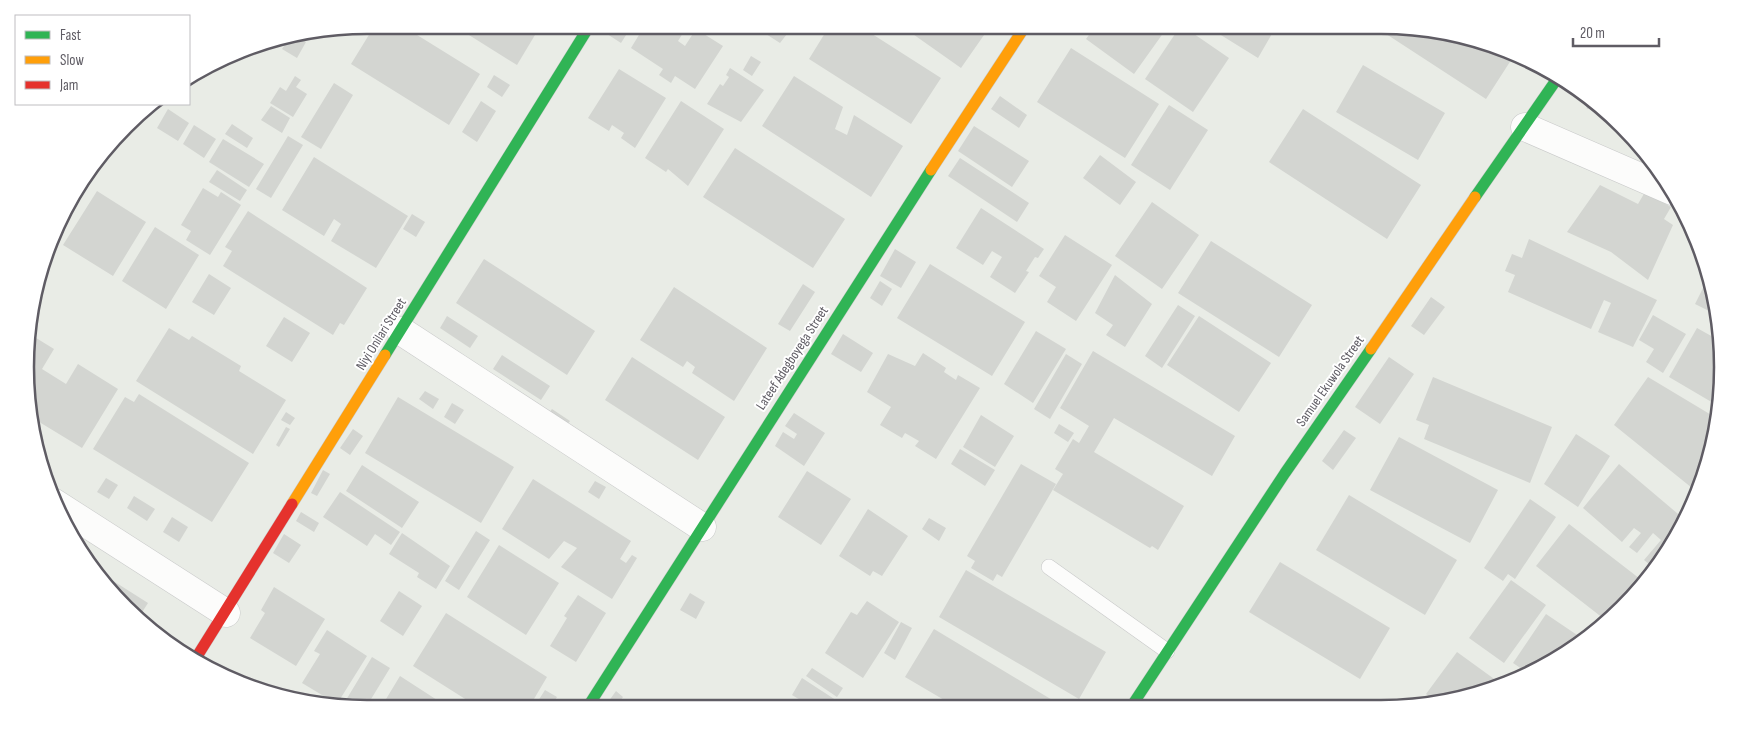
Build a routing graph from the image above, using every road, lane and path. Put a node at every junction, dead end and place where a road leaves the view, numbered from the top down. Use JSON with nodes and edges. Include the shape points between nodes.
{"nodes":[{"id":1,"x":584,"y":34,"type":"edge"},
{"id":2,"x":1020,"y":34,"type":"edge"},
{"id":3,"x":1555,"y":82,"type":"edge"},
{"id":4,"x":1525,"y":127,"type":"junction"},
{"id":5,"x":1661,"y":186,"type":"edge"},
{"id":6,"x":402,"y":331,"type":"junction"},
{"id":7,"x":66,"y":511,"type":"edge"},
{"id":8,"x":702,"y":527,"type":"junction"},
{"id":9,"x":1049,"y":567,"type":"dead end"},
{"id":10,"x":226,"y":613,"type":"junction"},
{"id":11,"x":1168,"y":651,"type":"junction"},
{"id":12,"x":198,"y":655,"type":"edge"},
{"id":13,"x":592,"y":700,"type":"edge"},
{"id":14,"x":1136,"y":700,"type":"edge"}],
"edges":[{"from":1,"to":6,"type":"street","name":"Niyi Onilari Street"},
{"from":2,"to":8,"type":"street","name":"Lateef Adegboyega Street"},
{"from":3,"to":4,"type":"street","name":"Samuel Ekuwola Street"},
{"from":4,"to":5,"type":"street"},
{"from":4,"to":11,"type":"street","name":"Samuel Ekuwola Street","via":[[1291,465]]},
{"from":6,"to":8,"type":"street"},
{"from":6,"to":10,"type":"street","name":"Niyi Onilari Street"},
{"from":7,"to":10,"type":"street"},
{"from":8,"to":13,"type":"street","name":"Lateef Adegboyega Street"},
{"from":9,"to":11,"type":"lane"},
{"from":10,"to":12,"type":"street","name":"Niyi Onilari Street"},
{"from":11,"to":14,"type":"street","name":"Samuel Ekuwola Street"}]}
